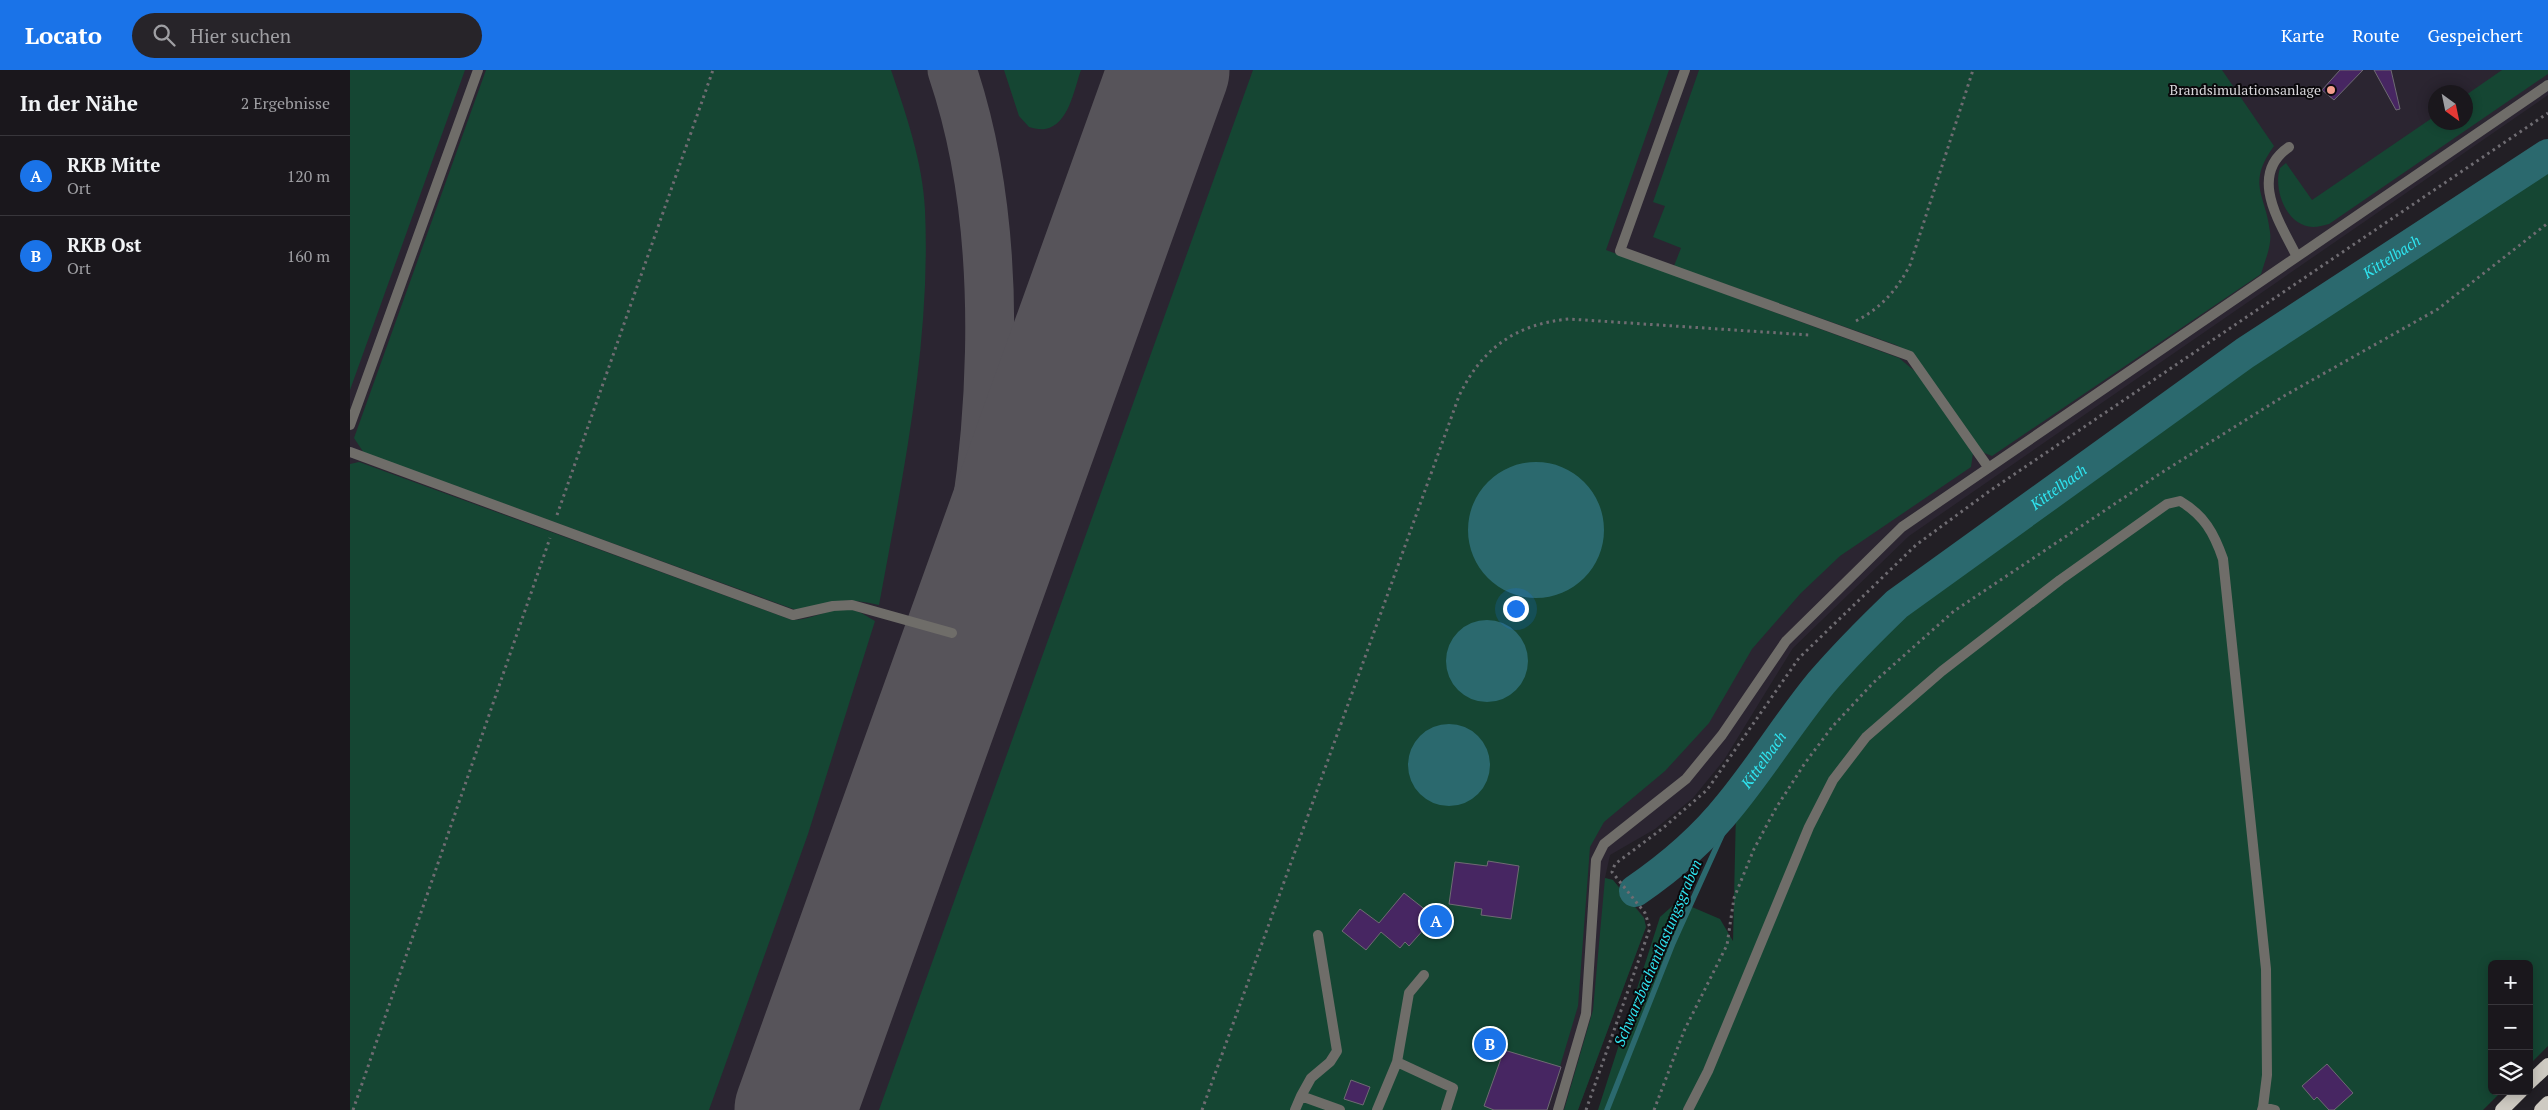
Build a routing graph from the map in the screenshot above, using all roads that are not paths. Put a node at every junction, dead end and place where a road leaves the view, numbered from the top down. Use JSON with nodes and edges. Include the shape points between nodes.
{"nodes":[{"id":1,"x":478,"y":70,"type":"edge"},
{"id":2,"x":1685,"y":70,"type":"edge"},
{"id":3,"x":2548,"y":85,"type":"edge"},
{"id":4,"x":2289,"y":147,"type":"dead end"},
{"id":5,"x":2296,"y":255,"type":"junction"},
{"id":6,"x":350,"y":425,"type":"edge"},
{"id":7,"x":350,"y":452,"type":"edge"},
{"id":8,"x":1988,"y":467,"type":"junction"},
{"id":9,"x":952,"y":633,"type":"dead end"},
{"id":10,"x":1318,"y":935,"type":"dead end"},
{"id":11,"x":1424,"y":975,"type":"dead end"},
{"id":12,"x":1397,"y":1062,"type":"junction"},
{"id":13,"x":2548,"y":1064,"type":"edge"},
{"id":14,"x":2533,"y":1079,"type":"edge"},
{"id":15,"x":2517,"y":1095,"type":"edge"},
{"id":16,"x":1301,"y":1096,"type":"junction"},
{"id":17,"x":2548,"y":1103,"type":"edge"},
{"id":18,"x":2262,"y":1108,"type":"edge"},
{"id":19,"x":1296,"y":1110,"type":"edge"},
{"id":20,"x":1340,"y":1110,"type":"edge"},
{"id":21,"x":1377,"y":1110,"type":"edge"},
{"id":22,"x":1446,"y":1110,"type":"edge"},
{"id":23,"x":1558,"y":1110,"type":"edge"},
{"id":24,"x":1688,"y":1110,"type":"edge"},
{"id":25,"x":2275,"y":1110,"type":"edge"},
{"id":26,"x":2502,"y":1110,"type":"edge"},
{"id":27,"x":2541,"y":1110,"type":"edge"}],
"edges":[{"from":1,"to":6,"type":"lane"},
{"from":2,"to":8,"type":"lane","via":[[1620,251],[1910,356]]},
{"from":3,"to":5,"type":"lane"},
{"from":4,"to":5,"type":"lane","via":[[2274,161],[2268,173],[2268,184],[2281,225]]},
{"from":5,"to":8,"type":"lane"},
{"from":7,"to":9,"type":"lane","via":[[794,615],[852,605]]},
{"from":8,"to":23,"type":"lane","via":[[1902,527],[1865,563],[1786,641],[1722,735],[1686,780],[1604,844],[1596,860],[1586,1014]]},
{"from":10,"to":16,"type":"lane","via":[[1336,1051],[1330,1062],[1311,1078]]},
{"from":11,"to":12,"type":"lane","via":[[1409,993]]},
{"from":12,"to":21,"type":"lane"},
{"from":12,"to":22,"type":"lane","via":[[1453,1088]]},
{"from":13,"to":14,"type":"highway"},
{"from":15,"to":26,"type":"highway"},
{"from":16,"to":19,"type":"lane"},
{"from":16,"to":20,"type":"lane"},
{"from":17,"to":27,"type":"highway"},
{"from":18,"to":24,"type":"lane","via":[[2267,1075],[2266,969],[2223,559],[2207,522],[2180,501],[2167,504],[2060,580],[1926,684],[1866,737],[1833,780],[1809,826],[1708,1071]]},
{"from":18,"to":25,"type":"lane"}]}
